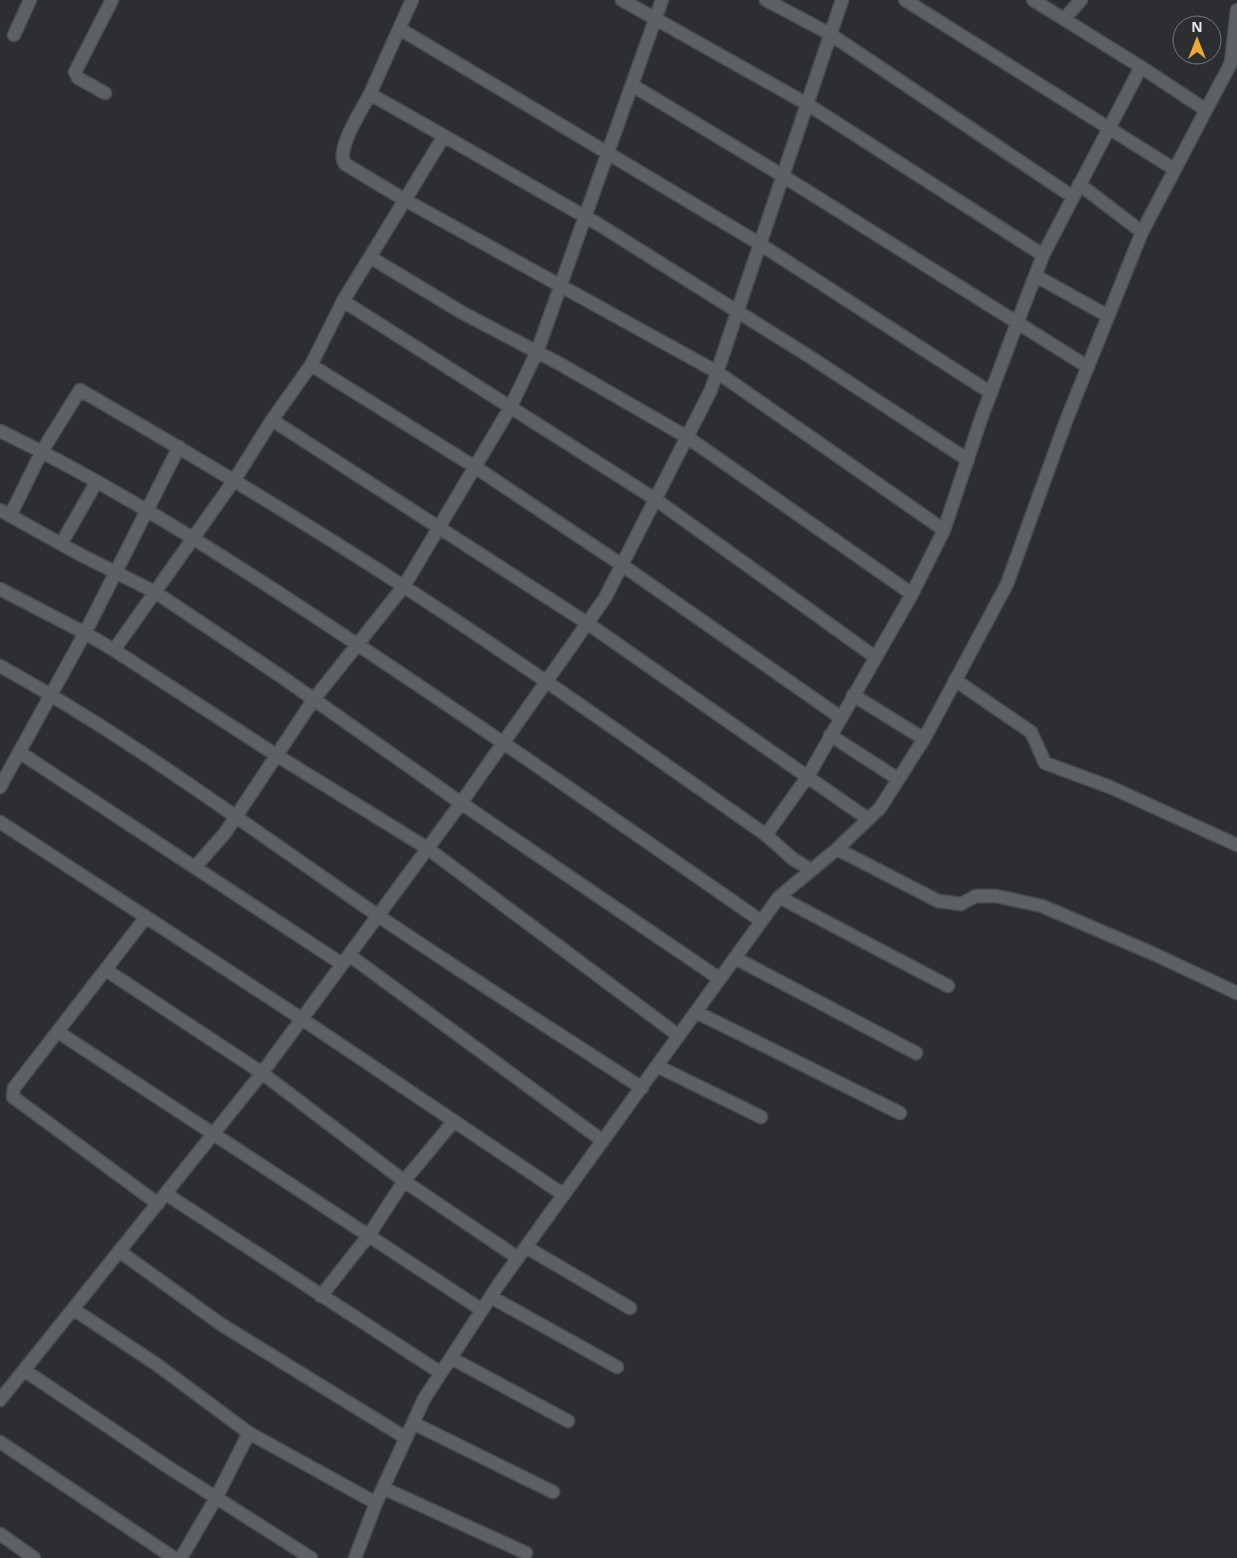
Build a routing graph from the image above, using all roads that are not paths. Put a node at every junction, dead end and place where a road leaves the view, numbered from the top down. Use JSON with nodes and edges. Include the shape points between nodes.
{"nodes":[{"id":1,"x":30,"y":0,"type":"edge"},
{"id":2,"x":112,"y":0,"type":"edge"},
{"id":3,"x":412,"y":0,"type":"edge"},
{"id":4,"x":622,"y":0,"type":"edge"},
{"id":5,"x":662,"y":0,"type":"edge"},
{"id":6,"x":766,"y":0,"type":"edge"},
{"id":7,"x":842,"y":0,"type":"edge"},
{"id":8,"x":905,"y":0,"type":"edge"},
{"id":9,"x":1033,"y":0,"type":"edge"},
{"id":10,"x":1081,"y":0,"type":"edge"},
{"id":11,"x":1237,"y":10,"type":"edge"},
{"id":12,"x":656,"y":19,"type":"junction"},
{"id":13,"x":1064,"y":19,"type":"junction"},
{"id":14,"x":400,"y":29,"type":"junction"},
{"id":15,"x":830,"y":34,"type":"junction"},
{"id":16,"x":14,"y":35,"type":"dead end"},
{"id":17,"x":1141,"y":67,"type":"junction"},
{"id":18,"x":632,"y":85,"type":"junction"},
{"id":19,"x":105,"y":92,"type":"dead end"},
{"id":20,"x":370,"y":94,"type":"junction"},
{"id":21,"x":807,"y":104,"type":"junction"},
{"id":22,"x":1206,"y":110,"type":"junction"},
{"id":23,"x":1108,"y":129,"type":"junction"},
{"id":24,"x":444,"y":136,"type":"junction"},
{"id":25,"x":606,"y":152,"type":"junction"},
{"id":26,"x":1174,"y":169,"type":"junction"},
{"id":27,"x":783,"y":176,"type":"junction"},
{"id":28,"x":1079,"y":184,"type":"junction"},
{"id":29,"x":1073,"y":197,"type":"junction"},
{"id":30,"x":405,"y":200,"type":"junction"},
{"id":31,"x":584,"y":218,"type":"junction"},
{"id":32,"x":1142,"y":232,"type":"junction"},
{"id":33,"x":760,"y":244,"type":"junction"},
{"id":34,"x":1043,"y":255,"type":"junction"},
{"id":35,"x":370,"y":257,"type":"junction"},
{"id":36,"x":1036,"y":276,"type":"junction"},
{"id":37,"x":560,"y":285,"type":"junction"},
{"id":38,"x":343,"y":300,"type":"junction"},
{"id":39,"x":737,"y":312,"type":"junction"},
{"id":40,"x":1108,"y":316,"type":"junction"},
{"id":41,"x":1016,"y":323,"type":"junction"},
{"id":42,"x":536,"y":352,"type":"junction"},
{"id":43,"x":311,"y":365,"type":"junction"},
{"id":44,"x":1088,"y":367,"type":"junction"},
{"id":45,"x":717,"y":372,"type":"junction"},
{"id":46,"x":990,"y":393,"type":"junction"},
{"id":47,"x":510,"y":408,"type":"junction"},
{"id":48,"x":272,"y":420,"type":"junction"},
{"id":49,"x":0,"y":431,"type":"edge"},
{"id":50,"x":687,"y":436,"type":"junction"},
{"id":51,"x":179,"y":447,"type":"junction"},
{"id":52,"x":42,"y":451,"type":"junction"},
{"id":53,"x":968,"y":460,"type":"junction"},
{"id":54,"x":475,"y":466,"type":"junction"},
{"id":55,"x":235,"y":480,"type":"junction"},
{"id":56,"x":96,"y":483,"type":"junction"},
{"id":57,"x":656,"y":499,"type":"junction"},
{"id":58,"x":145,"y":512,"type":"junction"},
{"id":59,"x":5,"y":513,"type":"edge"},
{"id":60,"x":438,"y":528,"type":"junction"},
{"id":61,"x":944,"y":530,"type":"junction"},
{"id":62,"x":192,"y":539,"type":"junction"},
{"id":63,"x":60,"y":544,"type":"junction"},
{"id":64,"x":622,"y":564,"type":"junction"},
{"id":65,"x":114,"y":572,"type":"junction"},
{"id":66,"x":404,"y":586,"type":"junction"},
{"id":67,"x":0,"y":589,"type":"edge"},
{"id":68,"x":155,"y":592,"type":"junction"},
{"id":69,"x":912,"y":594,"type":"junction"},
{"id":70,"x":587,"y":623,"type":"junction"},
{"id":71,"x":85,"y":633,"type":"junction"},
{"id":72,"x":358,"y":645,"type":"junction"},
{"id":73,"x":114,"y":650,"type":"junction"},
{"id":74,"x":875,"y":657,"type":"junction"},
{"id":75,"x":0,"y":666,"type":"edge"},
{"id":76,"x":956,"y":680,"type":"junction"},
{"id":77,"x":546,"y":681,"type":"junction"},
{"id":78,"x":51,"y":695,"type":"junction"},
{"id":79,"x":853,"y":695,"type":"junction"},
{"id":80,"x":314,"y":699,"type":"junction"},
{"id":81,"x":840,"y":717,"type":"junction"},
{"id":82,"x":830,"y":735,"type":"junction"},
{"id":83,"x":924,"y":739,"type":"junction"},
{"id":84,"x":504,"y":742,"type":"junction"},
{"id":85,"x":19,"y":752,"type":"junction"},
{"id":86,"x":276,"y":754,"type":"junction"},
{"id":87,"x":808,"y":776,"type":"junction"},
{"id":88,"x":898,"y":779,"type":"junction"},
{"id":89,"x":0,"y":787,"type":"edge"},
{"id":90,"x":461,"y":802,"type":"junction"},
{"id":91,"x":236,"y":816,"type":"junction"},
{"id":92,"x":868,"y":819,"type":"junction"},
{"id":93,"x":0,"y":822,"type":"edge"},
{"id":94,"x":766,"y":835,"type":"junction"},
{"id":95,"x":1237,"y":845,"type":"edge"},
{"id":96,"x":427,"y":848,"type":"junction"},
{"id":97,"x":837,"y":849,"type":"junction"},
{"id":98,"x":196,"y":866,"type":"junction"},
{"id":99,"x":811,"y":870,"type":"junction"},
{"id":100,"x":779,"y":897,"type":"junction"},
{"id":101,"x":378,"y":916,"type":"junction"},
{"id":102,"x":146,"y":917,"type":"junction"},
{"id":103,"x":761,"y":921,"type":"junction"},
{"id":104,"x":735,"y":958,"type":"junction"},
{"id":105,"x":346,"y":959,"type":"junction"},
{"id":106,"x":106,"y":970,"type":"junction"},
{"id":107,"x":720,"y":979,"type":"junction"},
{"id":108,"x":948,"y":986,"type":"dead end"},
{"id":109,"x":1237,"y":993,"type":"edge"},
{"id":110,"x":696,"y":1012,"type":"junction"},
{"id":111,"x":302,"y":1019,"type":"junction"},
{"id":112,"x":58,"y":1032,"type":"junction"},
{"id":113,"x":679,"y":1036,"type":"junction"},
{"id":114,"x":916,"y":1053,"type":"dead end"},
{"id":115,"x":657,"y":1066,"type":"junction"},
{"id":116,"x":262,"y":1073,"type":"junction"},
{"id":117,"x":642,"y":1088,"type":"junction"},
{"id":118,"x":900,"y":1113,"type":"dead end"},
{"id":119,"x":761,"y":1117,"type":"dead end"},
{"id":120,"x":454,"y":1121,"type":"junction"},
{"id":121,"x":214,"y":1134,"type":"junction"},
{"id":122,"x":603,"y":1141,"type":"junction"},
{"id":123,"x":404,"y":1181,"type":"junction"},
{"id":124,"x":564,"y":1195,"type":"junction"},
{"id":125,"x":162,"y":1199,"type":"junction"},
{"id":126,"x":370,"y":1235,"type":"junction"},
{"id":127,"x":526,"y":1247,"type":"junction"},
{"id":128,"x":119,"y":1252,"type":"junction"},
{"id":129,"x":518,"y":1258,"type":"junction"},
{"id":130,"x":321,"y":1296,"type":"junction"},
{"id":131,"x":491,"y":1297,"type":"junction"},
{"id":132,"x":630,"y":1308,"type":"dead end"},
{"id":133,"x":73,"y":1309,"type":"junction"},
{"id":134,"x":482,"y":1310,"type":"junction"},
{"id":135,"x":451,"y":1358,"type":"junction"},
{"id":136,"x":617,"y":1367,"type":"dead end"},
{"id":137,"x":24,"y":1370,"type":"junction"},
{"id":138,"x":441,"y":1373,"type":"junction"},
{"id":139,"x":0,"y":1400,"type":"edge"},
{"id":140,"x":568,"y":1421,"type":"dead end"},
{"id":141,"x":413,"y":1423,"type":"junction"},
{"id":142,"x":249,"y":1433,"type":"junction"},
{"id":143,"x":406,"y":1438,"type":"junction"},
{"id":144,"x":0,"y":1442,"type":"edge"},
{"id":145,"x":383,"y":1488,"type":"junction"},
{"id":146,"x":553,"y":1492,"type":"dead end"},
{"id":147,"x":216,"y":1498,"type":"junction"},
{"id":148,"x":376,"y":1503,"type":"junction"},
{"id":149,"x":0,"y":1534,"type":"edge"},
{"id":150,"x":526,"y":1553,"type":"dead end"},
{"id":151,"x":34,"y":1558,"type":"edge"},
{"id":152,"x":174,"y":1558,"type":"edge"},
{"id":153,"x":181,"y":1558,"type":"edge"},
{"id":154,"x":311,"y":1558,"type":"edge"},
{"id":155,"x":355,"y":1558,"type":"edge"}],
"edges":[{"from":1,"to":16,"type":"street"},
{"from":2,"to":19,"type":"street","via":[[75,72],[78,78]]},
{"from":3,"to":14,"type":"street"},
{"from":4,"to":12,"type":"street"},
{"from":5,"to":12,"type":"street"},
{"from":6,"to":15,"type":"street"},
{"from":7,"to":15,"type":"street"},
{"from":8,"to":23,"type":"street"},
{"from":9,"to":13,"type":"street"},
{"from":10,"to":13,"type":"street"},
{"from":11,"to":22,"type":"street","via":[[1232,63]]},
{"from":12,"to":18,"type":"street"},
{"from":12,"to":21,"type":"street"},
{"from":13,"to":17,"type":"street"},
{"from":14,"to":20,"type":"street"},
{"from":14,"to":25,"type":"street"},
{"from":15,"to":21,"type":"street"},
{"from":15,"to":29,"type":"street"},
{"from":17,"to":22,"type":"street"},
{"from":17,"to":23,"type":"street"},
{"from":18,"to":25,"type":"street"},
{"from":18,"to":27,"type":"street"},
{"from":20,"to":24,"type":"street"},
{"from":20,"to":30,"type":"street","via":[[345,144],[342,159],[345,164]]},
{"from":21,"to":27,"type":"street"},
{"from":21,"to":34,"type":"street"},
{"from":22,"to":26,"type":"street"},
{"from":23,"to":26,"type":"street"},
{"from":23,"to":28,"type":"street"},
{"from":24,"to":30,"type":"street"},
{"from":24,"to":31,"type":"street"},
{"from":25,"to":31,"type":"street"},
{"from":25,"to":33,"type":"street"},
{"from":26,"to":32,"type":"street"},
{"from":27,"to":33,"type":"street"},
{"from":27,"to":41,"type":"street"},
{"from":28,"to":29,"type":"street"},
{"from":28,"to":32,"type":"street"},
{"from":29,"to":34,"type":"street"},
{"from":30,"to":35,"type":"street"},
{"from":30,"to":37,"type":"street"},
{"from":31,"to":37,"type":"street"},
{"from":31,"to":39,"type":"street"},
{"from":32,"to":40,"type":"street"},
{"from":33,"to":39,"type":"street"},
{"from":33,"to":46,"type":"street"},
{"from":34,"to":36,"type":"street"},
{"from":35,"to":38,"type":"street"},
{"from":35,"to":42,"type":"street","via":[[461,312]]},
{"from":36,"to":40,"type":"street"},
{"from":36,"to":41,"type":"street"},
{"from":37,"to":42,"type":"street"},
{"from":37,"to":45,"type":"street"},
{"from":38,"to":43,"type":"street"},
{"from":38,"to":47,"type":"street"},
{"from":39,"to":45,"type":"street"},
{"from":39,"to":53,"type":"street"},
{"from":40,"to":44,"type":"street"},
{"from":41,"to":44,"type":"street"},
{"from":41,"to":46,"type":"street"},
{"from":42,"to":47,"type":"street"},
{"from":42,"to":50,"type":"street"},
{"from":43,"to":48,"type":"street"},
{"from":43,"to":54,"type":"street"},
{"from":44,"to":76,"type":"street","via":[[1008,584]]},
{"from":45,"to":50,"type":"street"},
{"from":45,"to":61,"type":"street"},
{"from":46,"to":53,"type":"street"},
{"from":47,"to":54,"type":"street"},
{"from":47,"to":57,"type":"street"},
{"from":48,"to":55,"type":"street"},
{"from":48,"to":60,"type":"street"},
{"from":49,"to":52,"type":"street"},
{"from":50,"to":57,"type":"street"},
{"from":50,"to":69,"type":"street"},
{"from":51,"to":52,"type":"street","via":[[80,390]]},
{"from":51,"to":55,"type":"street"},
{"from":51,"to":58,"type":"street"},
{"from":52,"to":56,"type":"street"},
{"from":52,"to":59,"type":"street"},
{"from":53,"to":61,"type":"street"},
{"from":54,"to":60,"type":"street"},
{"from":54,"to":64,"type":"street"},
{"from":55,"to":62,"type":"street"},
{"from":55,"to":66,"type":"street"},
{"from":56,"to":58,"type":"street"},
{"from":56,"to":63,"type":"street"},
{"from":57,"to":64,"type":"street"},
{"from":57,"to":74,"type":"street"},
{"from":58,"to":62,"type":"street"},
{"from":58,"to":65,"type":"street"},
{"from":59,"to":63,"type":"street"},
{"from":60,"to":66,"type":"street"},
{"from":60,"to":70,"type":"street"},
{"from":61,"to":69,"type":"street"},
{"from":62,"to":68,"type":"street"},
{"from":62,"to":72,"type":"street"},
{"from":63,"to":65,"type":"street"},
{"from":64,"to":70,"type":"street","via":[[605,598]]},
{"from":64,"to":81,"type":"street"},
{"from":65,"to":68,"type":"street"},
{"from":65,"to":71,"type":"street"},
{"from":66,"to":72,"type":"street"},
{"from":66,"to":77,"type":"street"},
{"from":67,"to":71,"type":"street"},
{"from":68,"to":73,"type":"street"},
{"from":68,"to":80,"type":"street"},
{"from":69,"to":74,"type":"street"},
{"from":70,"to":77,"type":"street"},
{"from":70,"to":87,"type":"street"},
{"from":71,"to":73,"type":"street"},
{"from":71,"to":78,"type":"street"},
{"from":72,"to":80,"type":"street"},
{"from":72,"to":84,"type":"street"},
{"from":73,"to":86,"type":"street"},
{"from":74,"to":79,"type":"street"},
{"from":75,"to":78,"type":"street"},
{"from":76,"to":83,"type":"street"},
{"from":76,"to":95,"type":"street","via":[[1030,732],[1045,763],[1110,787]]},
{"from":77,"to":84,"type":"street"},
{"from":77,"to":94,"type":"street"},
{"from":78,"to":85,"type":"street"},
{"from":78,"to":91,"type":"street"},
{"from":79,"to":81,"type":"street"},
{"from":79,"to":83,"type":"street"},
{"from":80,"to":86,"type":"street"},
{"from":80,"to":90,"type":"street"},
{"from":81,"to":82,"type":"street"},
{"from":82,"to":87,"type":"street"},
{"from":82,"to":88,"type":"street"},
{"from":83,"to":88,"type":"street"},
{"from":84,"to":90,"type":"street"},
{"from":84,"to":103,"type":"street"},
{"from":85,"to":89,"type":"street"},
{"from":85,"to":98,"type":"street"},
{"from":86,"to":91,"type":"street"},
{"from":86,"to":96,"type":"street"},
{"from":87,"to":92,"type":"street"},
{"from":87,"to":94,"type":"street"},
{"from":88,"to":92,"type":"street","via":[[880,808]]},
{"from":90,"to":96,"type":"street"},
{"from":90,"to":107,"type":"street"},
{"from":91,"to":98,"type":"street"},
{"from":91,"to":101,"type":"street"},
{"from":92,"to":97,"type":"street"},
{"from":93,"to":102,"type":"street"},
{"from":94,"to":99,"type":"street","via":[[793,860]]},
{"from":96,"to":101,"type":"street"},
{"from":96,"to":113,"type":"street"},
{"from":97,"to":99,"type":"street"},
{"from":97,"to":109,"type":"street","via":[[938,901],[961,904],[976,896],[996,896],[1042,906]]},
{"from":98,"to":105,"type":"street"},
{"from":99,"to":100,"type":"street"},
{"from":100,"to":103,"type":"street"},
{"from":100,"to":108,"type":"street"},
{"from":101,"to":105,"type":"street"},
{"from":101,"to":117,"type":"street"},
{"from":102,"to":106,"type":"street"},
{"from":102,"to":111,"type":"street"},
{"from":103,"to":104,"type":"street"},
{"from":104,"to":107,"type":"street"},
{"from":104,"to":114,"type":"street"},
{"from":105,"to":111,"type":"street"},
{"from":105,"to":122,"type":"street"},
{"from":106,"to":112,"type":"street"},
{"from":106,"to":116,"type":"street"},
{"from":107,"to":110,"type":"street"},
{"from":110,"to":113,"type":"street"},
{"from":110,"to":118,"type":"street"},
{"from":111,"to":116,"type":"street"},
{"from":111,"to":120,"type":"street"},
{"from":112,"to":121,"type":"street"},
{"from":112,"to":125,"type":"street","via":[[14,1088],[15,1100]]},
{"from":113,"to":115,"type":"street"},
{"from":115,"to":117,"type":"street"},
{"from":115,"to":119,"type":"street"},
{"from":116,"to":121,"type":"street"},
{"from":116,"to":123,"type":"street"},
{"from":117,"to":122,"type":"street"},
{"from":120,"to":123,"type":"street"},
{"from":120,"to":124,"type":"street"},
{"from":121,"to":125,"type":"street"},
{"from":121,"to":126,"type":"street"},
{"from":122,"to":124,"type":"street"},
{"from":123,"to":126,"type":"street"},
{"from":123,"to":129,"type":"street"},
{"from":124,"to":127,"type":"street"},
{"from":125,"to":128,"type":"street"},
{"from":125,"to":130,"type":"street"},
{"from":126,"to":130,"type":"street"},
{"from":126,"to":134,"type":"street"},
{"from":127,"to":129,"type":"street"},
{"from":127,"to":132,"type":"street"},
{"from":128,"to":133,"type":"street"},
{"from":128,"to":143,"type":"street","via":[[222,1325]]},
{"from":129,"to":131,"type":"street"},
{"from":130,"to":138,"type":"street"},
{"from":131,"to":134,"type":"street"},
{"from":131,"to":136,"type":"street"},
{"from":133,"to":137,"type":"street"},
{"from":133,"to":142,"type":"street","via":[[156,1364]]},
{"from":134,"to":135,"type":"street"},
{"from":135,"to":138,"type":"street"},
{"from":135,"to":140,"type":"street"},
{"from":137,"to":139,"type":"street"},
{"from":137,"to":147,"type":"street"},
{"from":138,"to":141,"type":"street"},
{"from":141,"to":143,"type":"street"},
{"from":141,"to":146,"type":"street"},
{"from":142,"to":147,"type":"street"},
{"from":142,"to":148,"type":"street"},
{"from":143,"to":145,"type":"street"},
{"from":144,"to":152,"type":"street"},
{"from":145,"to":148,"type":"street"},
{"from":145,"to":150,"type":"street"},
{"from":147,"to":153,"type":"street"},
{"from":147,"to":154,"type":"street"},
{"from":148,"to":155,"type":"street"},
{"from":149,"to":151,"type":"street"}]}
